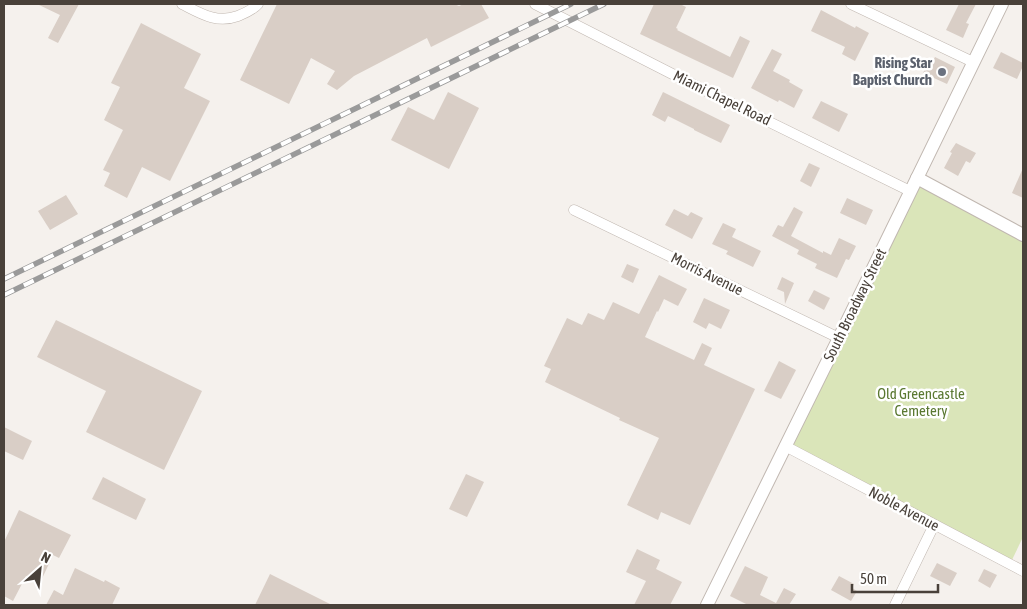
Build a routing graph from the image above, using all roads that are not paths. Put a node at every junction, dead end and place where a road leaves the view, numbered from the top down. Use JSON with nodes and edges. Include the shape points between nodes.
{"nodes":[{"id":1,"x":182,"y":4,"type":"edge"},
{"id":2,"x":258,"y":4,"type":"edge"},
{"id":3,"x":535,"y":4,"type":"edge"},
{"id":4,"x":850,"y":4,"type":"edge"},
{"id":5,"x":1002,"y":4,"type":"edge"},
{"id":6,"x":973,"y":62,"type":"junction"},
{"id":7,"x":917,"y":178,"type":"junction"},
{"id":8,"x":910,"y":191,"type":"junction"},
{"id":9,"x":574,"y":210,"type":"dead end"},
{"id":10,"x":1023,"y":235,"type":"edge"},
{"id":11,"x":839,"y":338,"type":"junction"},
{"id":12,"x":785,"y":446,"type":"junction"},
{"id":13,"x":934,"y":525,"type":"junction"},
{"id":14,"x":1023,"y":571,"type":"edge"},
{"id":15,"x":707,"y":605,"type":"edge"},
{"id":16,"x":895,"y":605,"type":"edge"}],
"edges":[{"from":1,"to":2,"type":"street","via":[[222,20],[244,14]]},
{"from":3,"to":8,"type":"street","name":"Miami Chapel Road"},
{"from":4,"to":6,"type":"street"},
{"from":5,"to":6,"type":"street","name":"South Broadway Street"},
{"from":6,"to":7,"type":"street","name":"South Broadway Street"},
{"from":7,"to":8,"type":"street","name":"South Broadway Street"},
{"from":7,"to":10,"type":"street"},
{"from":8,"to":11,"type":"street","name":"South Broadway Street"},
{"from":9,"to":11,"type":"street","name":"Morris Avenue"},
{"from":11,"to":12,"type":"street","name":"South Broadway Street"},
{"from":12,"to":13,"type":"street","name":"Noble Avenue"},
{"from":12,"to":15,"type":"street","name":"South Broadway Street"},
{"from":13,"to":14,"type":"street","name":"Noble Avenue"},
{"from":13,"to":16,"type":"street"}]}
